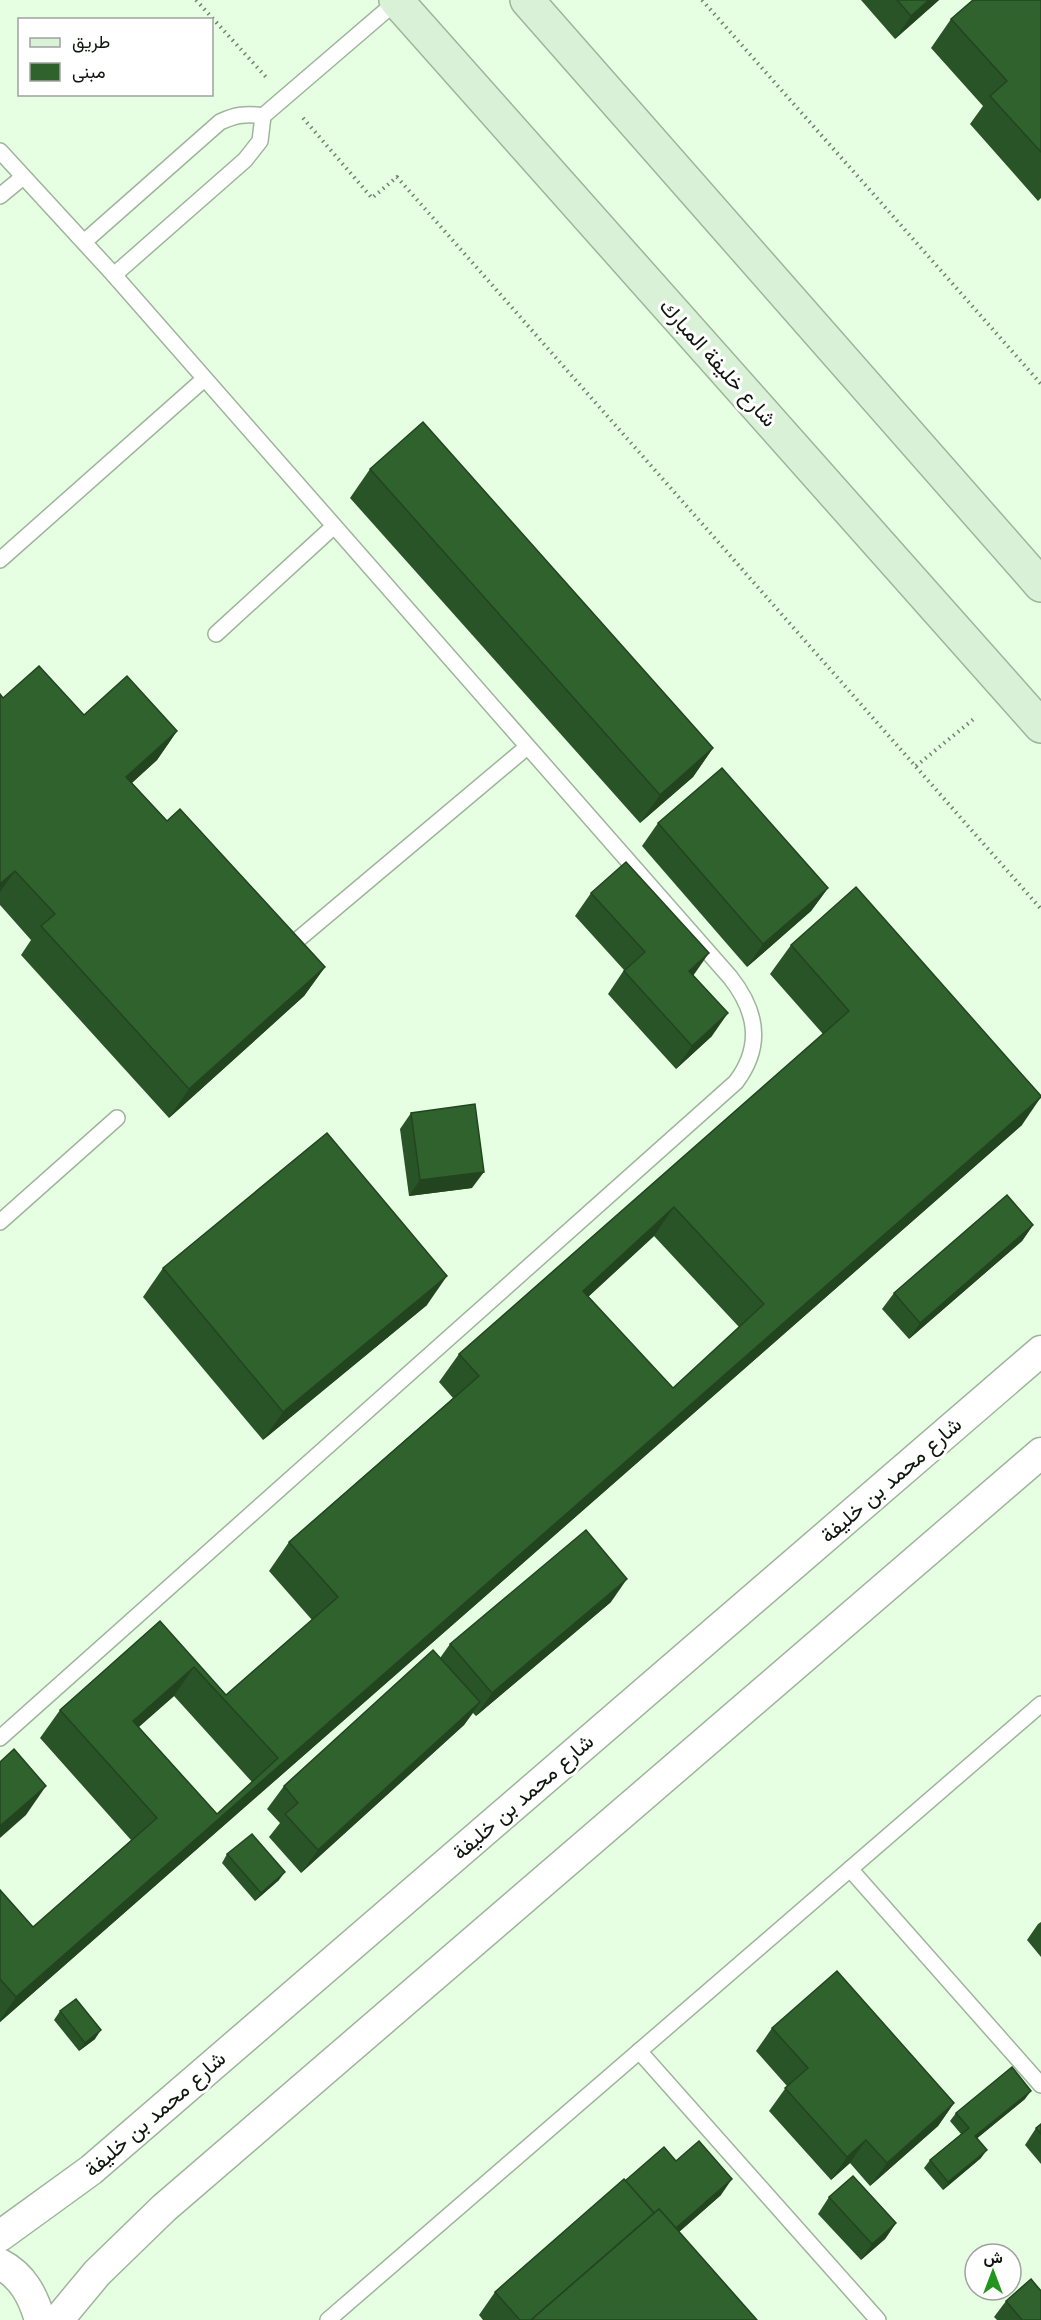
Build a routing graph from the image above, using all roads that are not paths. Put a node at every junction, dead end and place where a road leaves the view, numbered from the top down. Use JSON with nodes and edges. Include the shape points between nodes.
{"nodes":[{"id":1,"x":396,"y":0,"type":"edge"},
{"id":2,"x":527,"y":0,"type":"edge"},
{"id":3,"x":263,"y":116,"type":"junction"},
{"id":4,"x":0,"y":151,"type":"edge"},
{"id":5,"x":23,"y":177,"type":"junction"},
{"id":6,"x":0,"y":196,"type":"edge"},
{"id":7,"x":84,"y":242,"type":"junction"},
{"id":8,"x":114,"y":275,"type":"junction"},
{"id":9,"x":203,"y":380,"type":"junction"},
{"id":10,"x":333,"y":527,"type":"junction"},
{"id":11,"x":0,"y":560,"type":"edge"},
{"id":12,"x":1041,"y":585,"type":"edge"},
{"id":13,"x":216,"y":634,"type":"dead end"},
{"id":14,"x":1041,"y":726,"type":"edge"},
{"id":15,"x":527,"y":747,"type":"junction"},
{"id":16,"x":296,"y":942,"type":"edge"},
{"id":17,"x":117,"y":1118,"type":"dead end"},
{"id":18,"x":0,"y":1222,"type":"edge"},
{"id":19,"x":1041,"y":1351,"type":"edge"},
{"id":20,"x":1041,"y":1453,"type":"edge"},
{"id":21,"x":1041,"y":1704,"type":"edge"},
{"id":22,"x":0,"y":1738,"type":"edge"},
{"id":23,"x":850,"y":1869,"type":"junction"},
{"id":24,"x":639,"y":2051,"type":"junction"},
{"id":25,"x":1041,"y":2085,"type":"edge"},
{"id":26,"x":0,"y":2236,"type":"edge"},
{"id":27,"x":0,"y":2265,"type":"edge"},
{"id":28,"x":40,"y":2320,"type":"edge"},
{"id":29,"x":58,"y":2320,"type":"edge"},
{"id":30,"x":328,"y":2320,"type":"edge"},
{"id":31,"x":878,"y":2320,"type":"edge"}],
"edges":[{"from":1,"to":3,"type":"lane"},
{"from":1,"to":14,"type":"main road","name":"شارع خليفة المبارك"},
{"from":2,"to":12,"type":"main road"},
{"from":3,"to":7,"type":"lane","via":[[241,114],[220,122]]},
{"from":3,"to":8,"type":"lane","via":[[260,141],[245,160]]},
{"from":4,"to":5,"type":"lane"},
{"from":5,"to":6,"type":"lane"},
{"from":5,"to":7,"type":"lane"},
{"from":7,"to":8,"type":"lane"},
{"from":8,"to":9,"type":"lane"},
{"from":9,"to":10,"type":"lane"},
{"from":9,"to":11,"type":"lane"},
{"from":10,"to":13,"type":"lane"},
{"from":10,"to":15,"type":"lane"},
{"from":15,"to":16,"type":"lane"},
{"from":15,"to":22,"type":"lane","via":[[742,992],[754,1029],[747,1068],[719,1098]]},
{"from":17,"to":18,"type":"lane"},
{"from":19,"to":26,"type":"street","name":"شارع محمد بن خليفة","via":[[91,2170]]},
{"from":20,"to":29,"type":"street","via":[[164,2208],[97,2273]]},
{"from":21,"to":23,"type":"lane"},
{"from":23,"to":24,"type":"lane"},
{"from":23,"to":25,"type":"lane"},
{"from":24,"to":30,"type":"lane"},
{"from":24,"to":31,"type":"lane"},
{"from":27,"to":28,"type":"street","via":[[24,2284]]}]}
